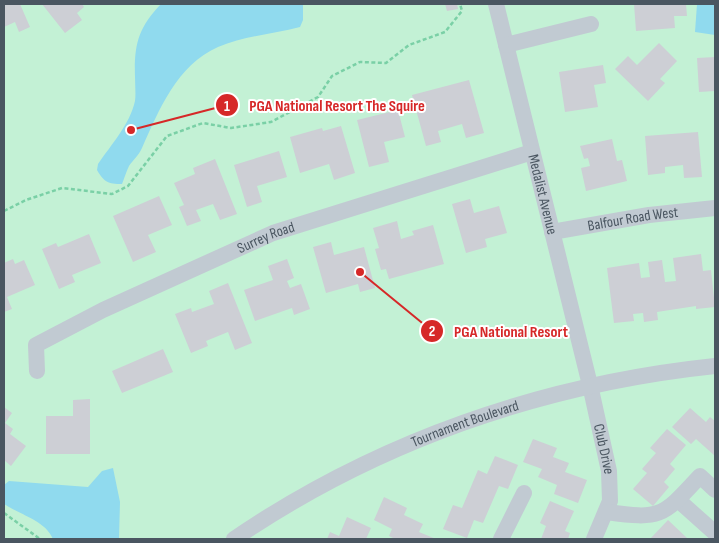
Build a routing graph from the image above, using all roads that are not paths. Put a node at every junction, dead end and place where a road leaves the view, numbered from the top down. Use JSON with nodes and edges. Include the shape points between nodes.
{"nodes":[{"id":1,"x":496,"y":4,"type":"edge"},
{"id":2,"x":591,"y":24,"type":"dead end"},
{"id":3,"x":506,"y":45,"type":"junction"},
{"id":4,"x":532,"y":152,"type":"junction"},
{"id":5,"x":715,"y":208,"type":"edge"},
{"id":6,"x":552,"y":232,"type":"junction"},
{"id":7,"x":715,"y":366,"type":"edge"},
{"id":8,"x":37,"y":371,"type":"dead end"},
{"id":9,"x":590,"y":385,"type":"junction"},
{"id":10,"x":715,"y":490,"type":"edge"},
{"id":11,"x":524,"y":493,"type":"dead end"},
{"id":12,"x":678,"y":500,"type":"junction"},
{"id":13,"x":607,"y":512,"type":"junction"},
{"id":14,"x":715,"y":533,"type":"edge"},
{"id":15,"x":234,"y":539,"type":"edge"},
{"id":16,"x":501,"y":539,"type":"edge"},
{"id":17,"x":594,"y":539,"type":"edge"}],
"edges":[{"from":1,"to":3,"type":"street","name":"Medalist Avenue"},
{"from":2,"to":3,"type":"street"},
{"from":3,"to":4,"type":"street","name":"Medalist Avenue"},
{"from":4,"to":6,"type":"street","name":"Medalist Avenue"},
{"from":4,"to":8,"type":"street","name":"Surrey Road","via":[[273,233],[234,249],[36,344]]},
{"from":5,"to":6,"type":"street","name":"Balfour Road West","via":[[650,215]]},
{"from":6,"to":9,"type":"street","name":"Medalist Avenue"},
{"from":7,"to":9,"type":"street","name":"Tournament Boulevard"},
{"from":9,"to":13,"type":"street","name":"Club Drive","via":[[610,481]]},
{"from":9,"to":15,"type":"street","name":"Tournament Boulevard","via":[[523,402],[414,441],[299,498]]},
{"from":10,"to":12,"type":"street","via":[[700,476]]},
{"from":11,"to":16,"type":"street"},
{"from":12,"to":13,"type":"street","via":[[670,508],[650,516]]},
{"from":12,"to":14,"type":"street"},
{"from":13,"to":17,"type":"street","name":"Club Drive"}]}
